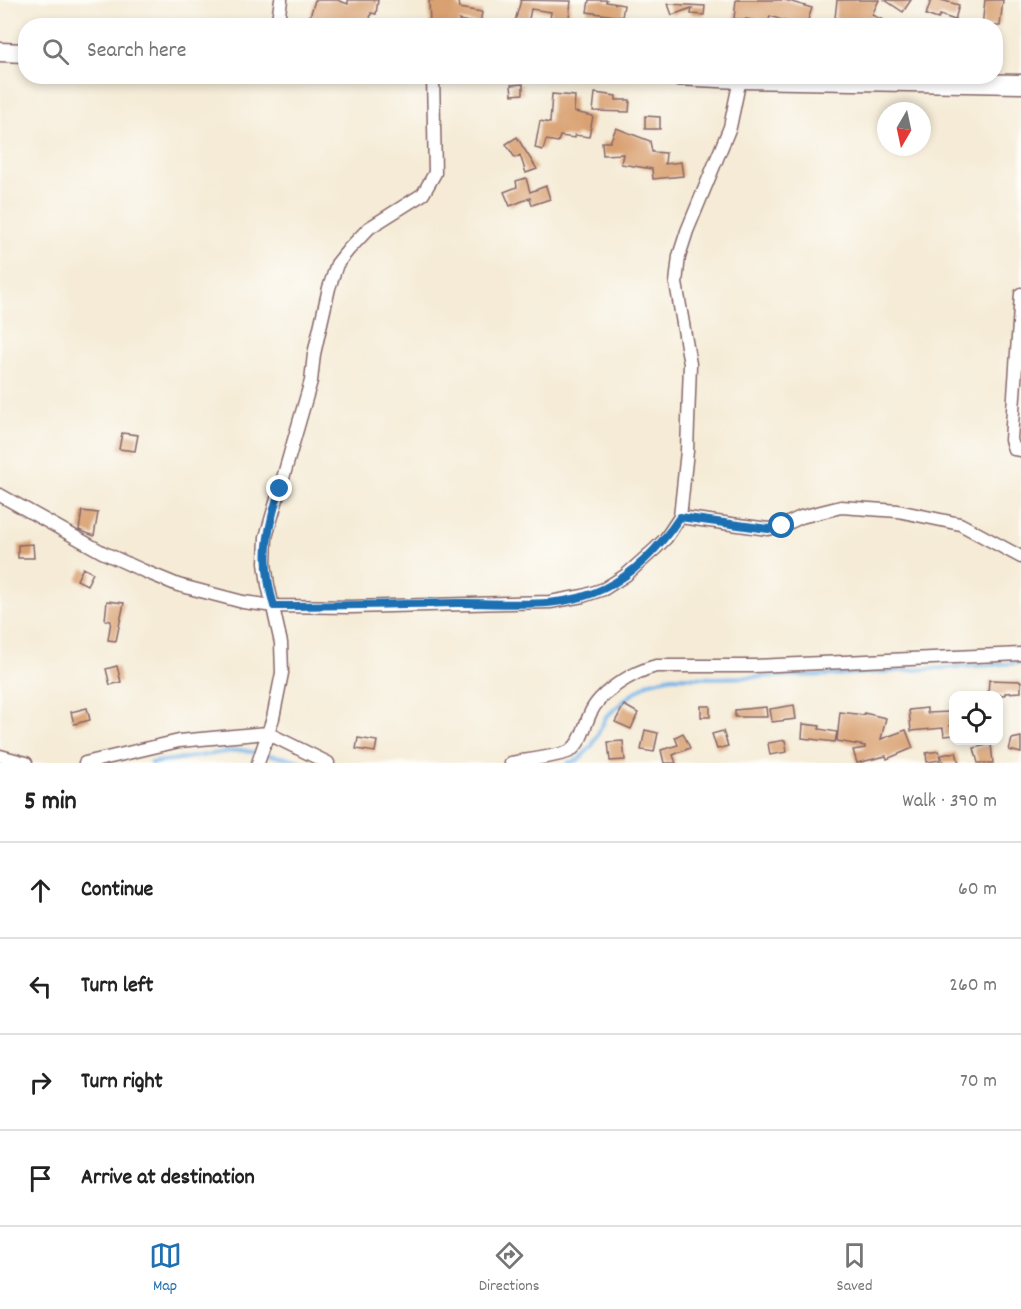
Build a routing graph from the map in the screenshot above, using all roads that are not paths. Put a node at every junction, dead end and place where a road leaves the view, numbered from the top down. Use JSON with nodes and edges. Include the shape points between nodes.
{"nodes":[{"id":1,"x":281,"y":0,"type":"edge"},
{"id":2,"x":278,"y":18,"type":"edge"},
{"id":3,"x":0,"y":52,"type":"edge"},
{"id":4,"x":18,"y":53,"type":"edge"},
{"id":5,"x":433,"y":84,"type":"edge"},
{"id":6,"x":739,"y":84,"type":"edge"},
{"id":7,"x":1003,"y":84,"type":"edge"},
{"id":8,"x":1021,"y":84,"type":"edge"},
{"id":9,"x":1021,"y":294,"type":"edge"},
{"id":10,"x":1021,"y":450,"type":"edge"},
{"id":11,"x":0,"y":495,"type":"edge"},
{"id":12,"x":680,"y":517,"type":"junction"},
{"id":13,"x":1021,"y":557,"type":"edge"},
{"id":14,"x":274,"y":606,"type":"junction"},
{"id":15,"x":1021,"y":654,"type":"edge"},
{"id":16,"x":267,"y":733,"type":"junction"},
{"id":17,"x":0,"y":756,"type":"edge"},
{"id":18,"x":260,"y":756,"type":"edge"},
{"id":19,"x":26,"y":763,"type":"edge"},
{"id":20,"x":85,"y":763,"type":"edge"},
{"id":21,"x":328,"y":763,"type":"edge"},
{"id":22,"x":511,"y":763,"type":"edge"}],
"edges":[{"from":1,"to":2,"type":"street"},
{"from":3,"to":4,"type":"main road"},
{"from":5,"to":14,"type":"street","via":[[435,173],[423,194],[369,228],[349,249],[337,264],[329,288],[311,381],[266,537],[265,562]]},
{"from":6,"to":12,"type":"street","via":[[730,127],[679,256],[676,283],[690,364]]},
{"from":7,"to":8,"type":"main road"},
{"from":9,"to":10,"type":"street","via":[[1011,440],[1014,449]]},
{"from":11,"to":14,"type":"street","via":[[144,572],[208,594]]},
{"from":12,"to":13,"type":"street","via":[[768,529],[841,507],[898,511],[960,524]]},
{"from":12,"to":14,"type":"street","via":[[666,538],[626,575],[583,596],[522,603]]},
{"from":14,"to":16,"type":"street","via":[[282,673]]},
{"from":15,"to":22,"type":"street","via":[[754,666],[656,666],[621,681],[596,705],[569,753]]},
{"from":16,"to":18,"type":"street"},
{"from":16,"to":20,"type":"street","via":[[180,741]]},
{"from":16,"to":21,"type":"street"},
{"from":17,"to":19,"type":"street"}]}
